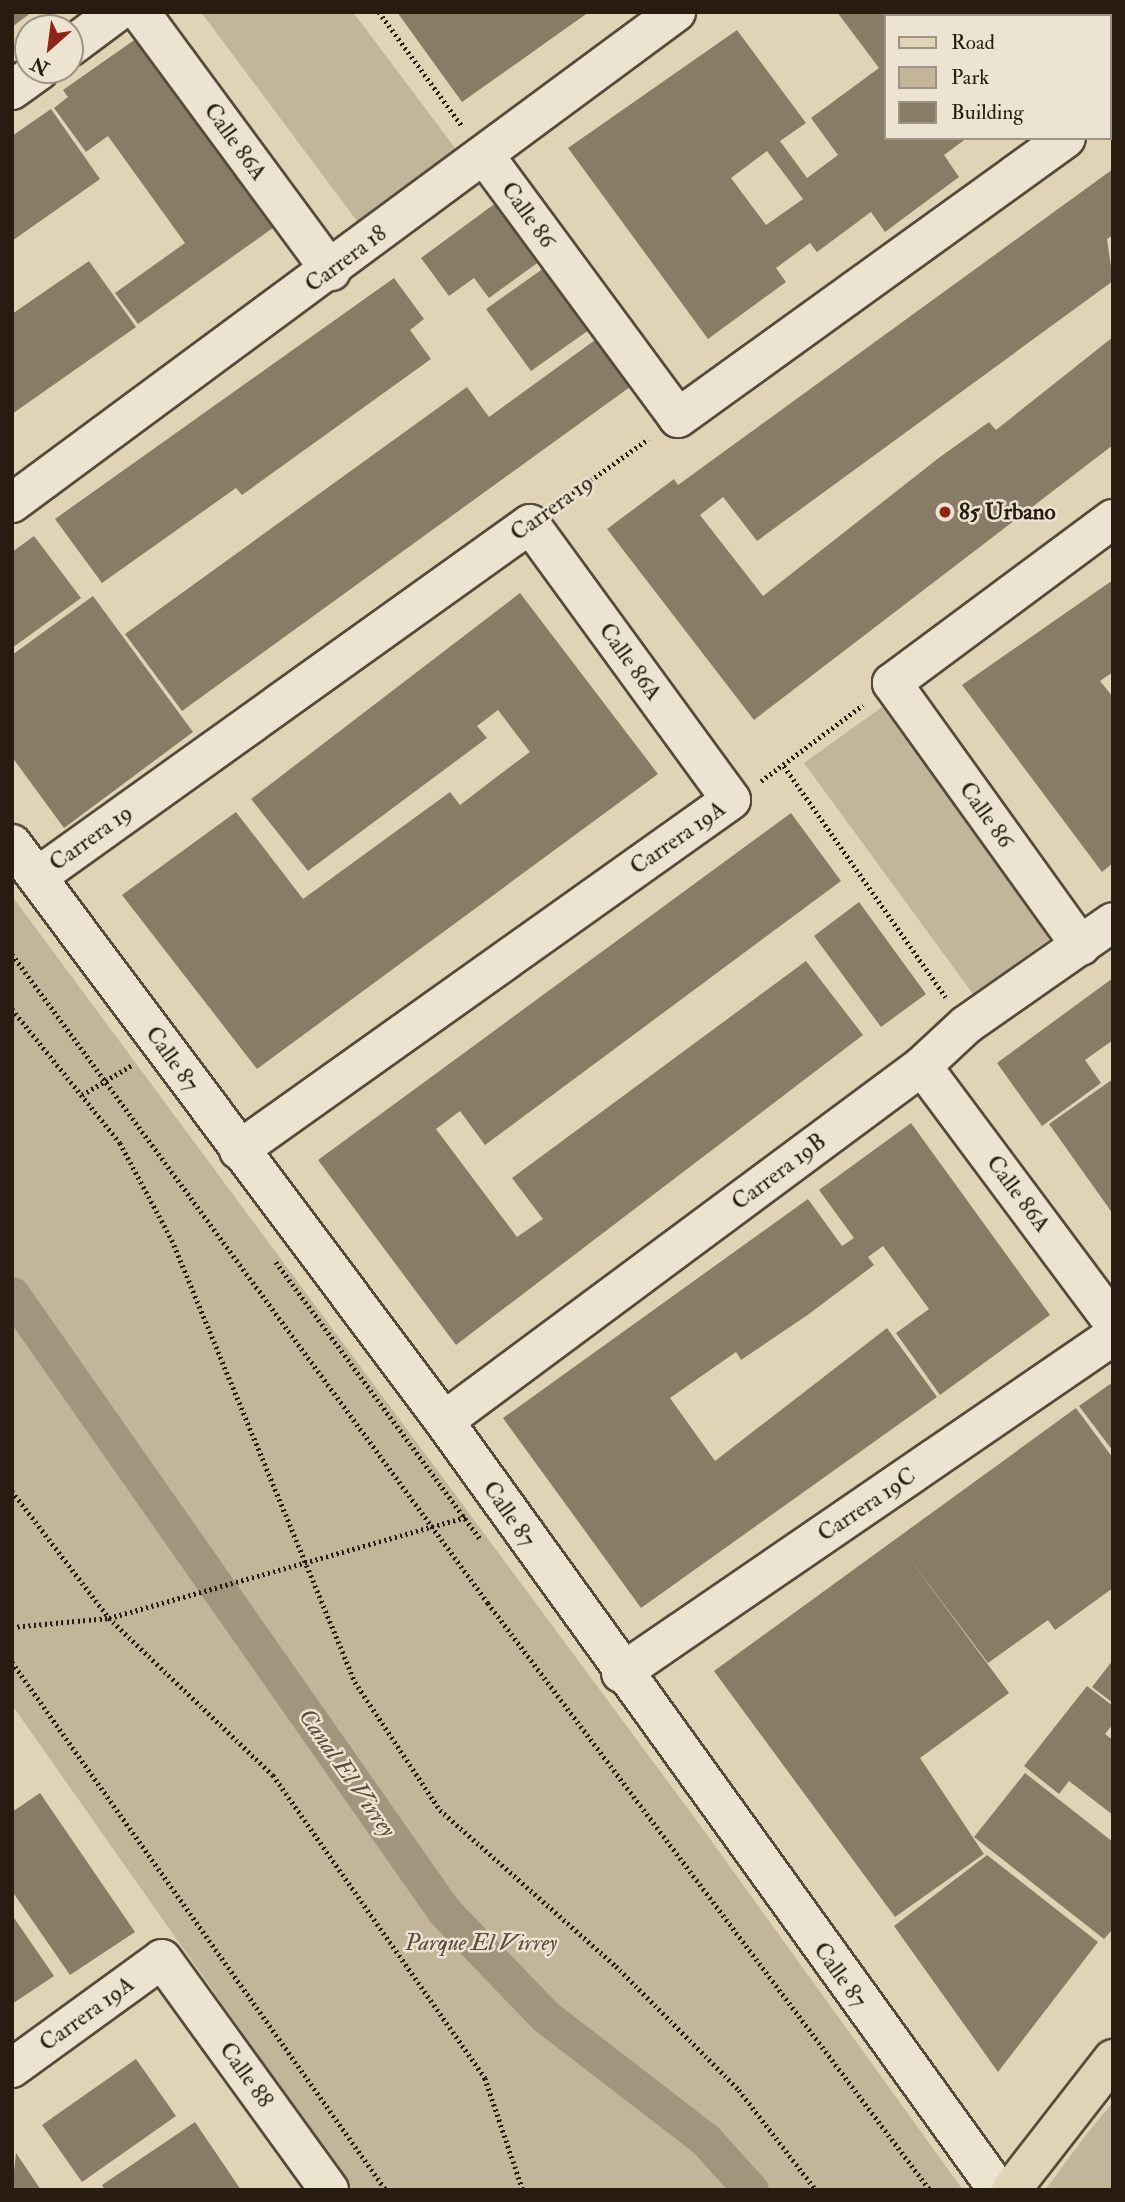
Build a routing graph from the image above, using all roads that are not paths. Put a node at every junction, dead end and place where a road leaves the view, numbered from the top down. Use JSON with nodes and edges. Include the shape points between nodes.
{"nodes":[{"id":1,"x":117,"y":12,"type":"edge"},
{"id":2,"x":140,"y":12,"type":"edge"},
{"id":3,"x":676,"y":12,"type":"edge"},
{"id":4,"x":84,"y":37,"type":"edge"},
{"id":5,"x":1063,"y":140,"type":"edge"},
{"id":6,"x":485,"y":156,"type":"junction"},
{"id":7,"x":331,"y":271,"type":"junction"},
{"id":8,"x":12,"y":503,"type":"edge"},
{"id":9,"x":1113,"y":519,"type":"edge"},
{"id":10,"x":530,"y":524,"type":"joint"},
{"id":11,"x":731,"y":800,"type":"joint"},
{"id":12,"x":12,"y":845,"type":"edge"},
{"id":13,"x":37,"y":877,"type":"junction"},
{"id":14,"x":1113,"y":922,"type":"edge"},
{"id":15,"x":1081,"y":946,"type":"junction"},
{"id":16,"x":922,"y":1066,"type":"junction"},
{"id":17,"x":239,"y":1150,"type":"junction"},
{"id":18,"x":1113,"y":1322,"type":"edge"},
{"id":19,"x":1113,"y":1336,"type":"edge"},
{"id":20,"x":444,"y":1421,"type":"junction"},
{"id":21,"x":621,"y":1673,"type":"junction"},
{"id":22,"x":162,"y":1959,"type":"joint"},
{"id":23,"x":1113,"y":2059,"type":"edge"},
{"id":24,"x":12,"y":2068,"type":"edge"},
{"id":25,"x":329,"y":2190,"type":"edge"},
{"id":26,"x":998,"y":2190,"type":"edge"},
{"id":27,"x":1011,"y":2190,"type":"edge"}],
"edges":[{"from":1,"to":4,"type":"street"},
{"from":2,"to":7,"type":"street","name":"Calle 86A"},
{"from":3,"to":6,"type":"street","name":"Carrera 18"},
{"from":5,"to":6,"type":"street","name":"Calle 86","via":[[678,418]]},
{"from":6,"to":7,"type":"street","name":"Carrera 18"},
{"from":7,"to":8,"type":"street","name":"Carrera 18"},
{"from":9,"to":15,"type":"street","name":"Calle 86","via":[[892,683]]},
{"from":10,"to":11,"type":"street","name":"Calle 86A"},
{"from":10,"to":13,"type":"street","name":"Carrera 19"},
{"from":11,"to":17,"type":"street","name":"Carrera 19A"},
{"from":12,"to":13,"type":"street","name":"Calle 87"},
{"from":13,"to":17,"type":"street","name":"Calle 87"},
{"from":14,"to":15,"type":"street","name":"Carrera 19B"},
{"from":15,"to":16,"type":"street","name":"Carrera 19B","via":[[966,1025]]},
{"from":16,"to":18,"type":"street","name":"Calle 86A"},
{"from":16,"to":20,"type":"street","name":"Carrera 19B"},
{"from":17,"to":20,"type":"street","name":"Calle 87"},
{"from":19,"to":21,"type":"street","name":"Carrera 19C"},
{"from":20,"to":21,"type":"street","name":"Calle 87"},
{"from":21,"to":26,"type":"street","name":"Calle 87"},
{"from":22,"to":24,"type":"street","name":"Carrera 19A"},
{"from":22,"to":25,"type":"street","name":"Calle 88"},
{"from":23,"to":27,"type":"main road"}]}
